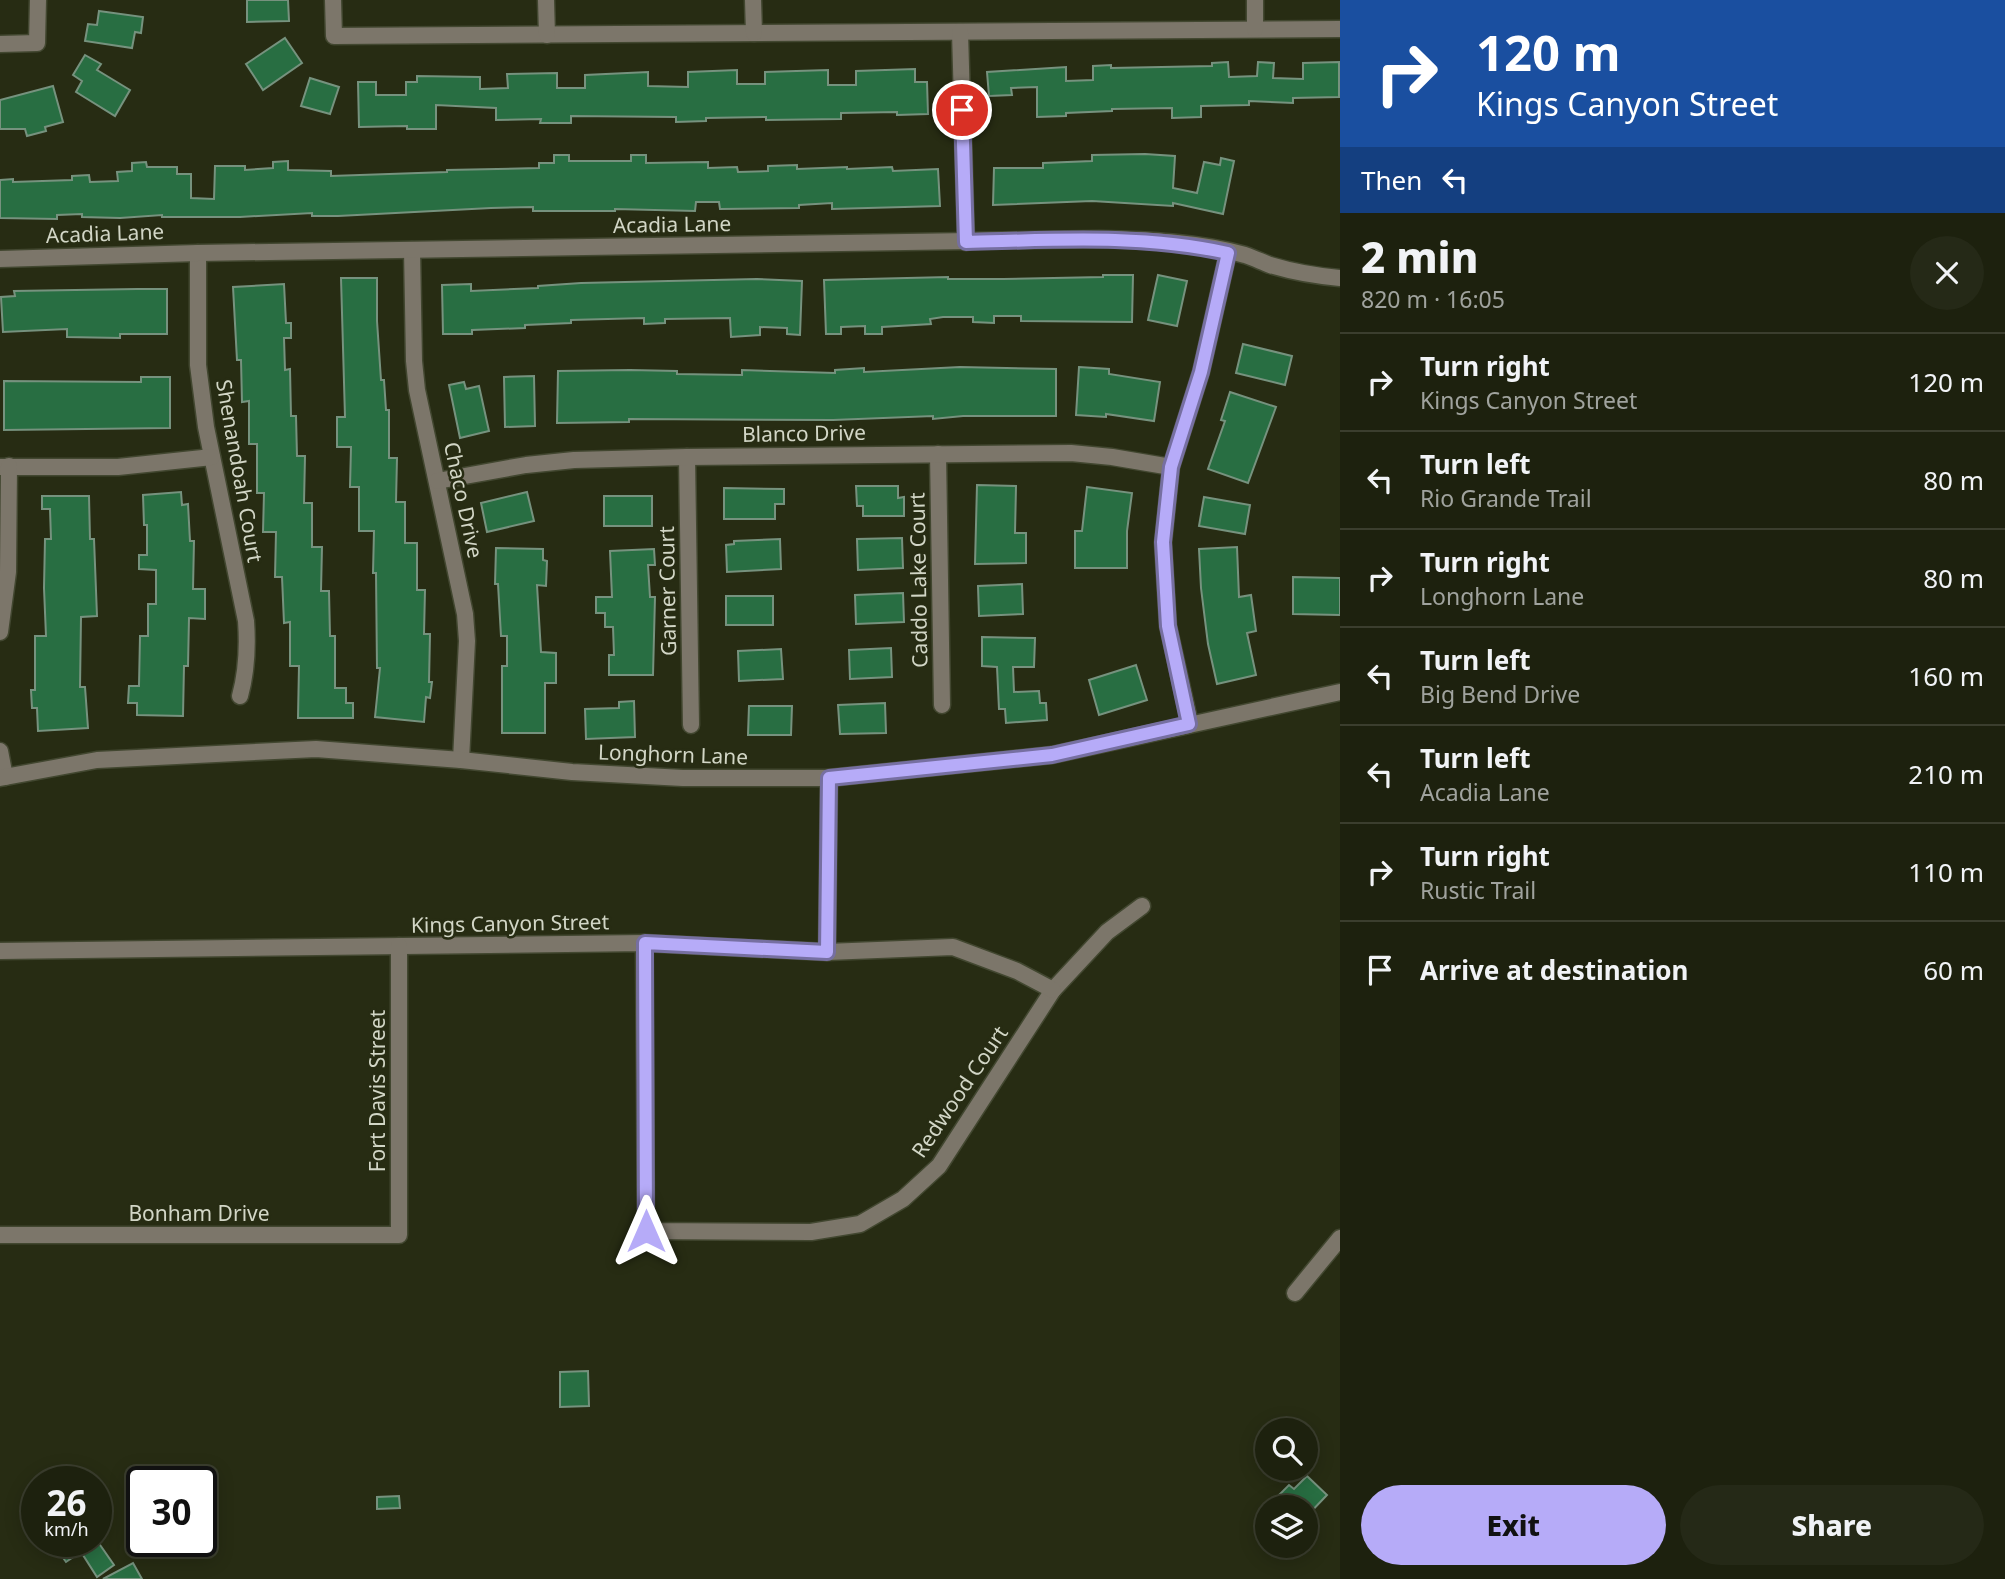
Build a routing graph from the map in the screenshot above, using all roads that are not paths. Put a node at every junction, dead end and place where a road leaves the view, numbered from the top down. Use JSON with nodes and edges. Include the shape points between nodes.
{"nodes":[{"id":1,"x":38,"y":0,"type":"edge"},
{"id":2,"x":333,"y":0,"type":"edge"},
{"id":3,"x":546,"y":0,"type":"edge"},
{"id":4,"x":753,"y":0,"type":"edge"},
{"id":5,"x":1255,"y":0,"type":"edge"},
{"id":6,"x":1255,"y":29,"type":"junction"},
{"id":7,"x":1340,"y":29,"type":"edge"},
{"id":8,"x":960,"y":32,"type":"junction"},
{"id":9,"x":754,"y":33,"type":"junction"},
{"id":10,"x":547,"y":35,"type":"junction"},
{"id":11,"x":0,"y":44,"type":"edge"},
{"id":12,"x":966,"y":242,"type":"junction"},
{"id":13,"x":412,"y":250,"type":"junction"},
{"id":14,"x":198,"y":253,"type":"junction"},
{"id":15,"x":1228,"y":253,"type":"junction"},
{"id":16,"x":0,"y":259,"type":"edge"},
{"id":17,"x":1340,"y":278,"type":"edge"},
{"id":18,"x":938,"y":454,"type":"junction"},
{"id":19,"x":212,"y":457,"type":"junction"},
{"id":20,"x":687,"y":457,"type":"junction"},
{"id":21,"x":5,"y":466,"type":"edge"},
{"id":22,"x":1171,"y":467,"type":"junction"},
{"id":23,"x":437,"y":481,"type":"junction"},
{"id":24,"x":0,"y":632,"type":"edge"},
{"id":25,"x":1340,"y":692,"type":"edge"},
{"id":26,"x":240,"y":696,"type":"dead end"},
{"id":27,"x":942,"y":705,"type":"dead end"},
{"id":28,"x":1189,"y":724,"type":"junction"},
{"id":29,"x":691,"y":725,"type":"dead end"},
{"id":30,"x":0,"y":751,"type":"edge"},
{"id":31,"x":461,"y":760,"type":"junction"},
{"id":32,"x":2,"y":778,"type":"edge"},
{"id":33,"x":829,"y":778,"type":"junction"},
{"id":34,"x":1142,"y":906,"type":"dead end"},
{"id":35,"x":645,"y":943,"type":"junction"},
{"id":36,"x":399,"y":947,"type":"junction"},
{"id":37,"x":0,"y":951,"type":"edge"},
{"id":38,"x":827,"y":952,"type":"junction"},
{"id":39,"x":1053,"y":990,"type":"junction"},
{"id":40,"x":399,"y":1235,"type":"joint"},
{"id":41,"x":0,"y":1236,"type":"edge"},
{"id":42,"x":1340,"y":1238,"type":"edge"},
{"id":43,"x":1295,"y":1293,"type":"dead end"}],
"edges":[{"from":1,"to":11,"type":"street","via":[[37,43]]},
{"from":2,"to":10,"type":"street","via":[[334,36]]},
{"from":3,"to":10,"type":"street"},
{"from":4,"to":9,"type":"street"},
{"from":5,"to":6,"type":"street"},
{"from":6,"to":7,"type":"street"},
{"from":6,"to":8,"type":"street"},
{"from":8,"to":9,"type":"street"},
{"from":8,"to":12,"type":"street"},
{"from":9,"to":10,"type":"street"},
{"from":12,"to":13,"type":"street","name":"Acadia Lane"},
{"from":12,"to":15,"type":"street","name":"Acadia Lane","via":[[1136,240]]},
{"from":13,"to":14,"type":"street","name":"Acadia Lane"},
{"from":13,"to":23,"type":"street","name":"Chaco Drive","via":[[417,390]]},
{"from":14,"to":16,"type":"street","name":"Acadia Lane"},
{"from":14,"to":19,"type":"street","name":"Shenandoah Court","via":[[198,365]]},
{"from":15,"to":17,"type":"street","name":"Acadia Lane"},
{"from":15,"to":22,"type":"street","via":[[1201,372]]},
{"from":18,"to":20,"type":"street","name":"Blanco Drive"},
{"from":18,"to":22,"type":"street","name":"Blanco Drive","via":[[1090,454]]},
{"from":18,"to":27,"type":"street","name":"Caddo Lake Court"},
{"from":19,"to":21,"type":"street","via":[[118,467]]},
{"from":19,"to":26,"type":"street","name":"Shenandoah Court","via":[[246,621],[246,673]]},
{"from":20,"to":23,"type":"street","name":"Blanco Drive","via":[[553,461]]},
{"from":20,"to":29,"type":"street","name":"Garner Court"},
{"from":21,"to":24,"type":"street","via":[[8,572]]},
{"from":22,"to":28,"type":"street","via":[[1163,542],[1168,626]]},
{"from":23,"to":31,"type":"street","name":"Chaco Drive","via":[[465,614]]},
{"from":25,"to":28,"type":"street","name":"Longhorn Lane"},
{"from":28,"to":33,"type":"street","name":"Longhorn Lane","via":[[1052,755]]},
{"from":30,"to":32,"type":"street"},
{"from":31,"to":32,"type":"street","name":"Longhorn Lane","via":[[316,749],[97,760]]},
{"from":31,"to":33,"type":"street","name":"Longhorn Lane","via":[[683,778]]},
{"from":33,"to":38,"type":"street"},
{"from":34,"to":39,"type":"street","name":"Redwood Court","via":[[1107,932]]},
{"from":35,"to":36,"type":"street","name":"Kings Canyon Street"},
{"from":35,"to":38,"type":"street","name":"Kings Canyon Street"},
{"from":35,"to":39,"type":"street","name":"Redwood Court","via":[[646,1231],[811,1232],[860,1224],[903,1199],[939,1166]]},
{"from":36,"to":37,"type":"street","name":"Kings Canyon Street"},
{"from":36,"to":40,"type":"street","name":"Fort Davis Street"},
{"from":38,"to":39,"type":"street","name":"Kings Canyon Street","via":[[953,947]]},
{"from":40,"to":41,"type":"street","name":"Bonham Drive"},
{"from":42,"to":43,"type":"street"}]}
